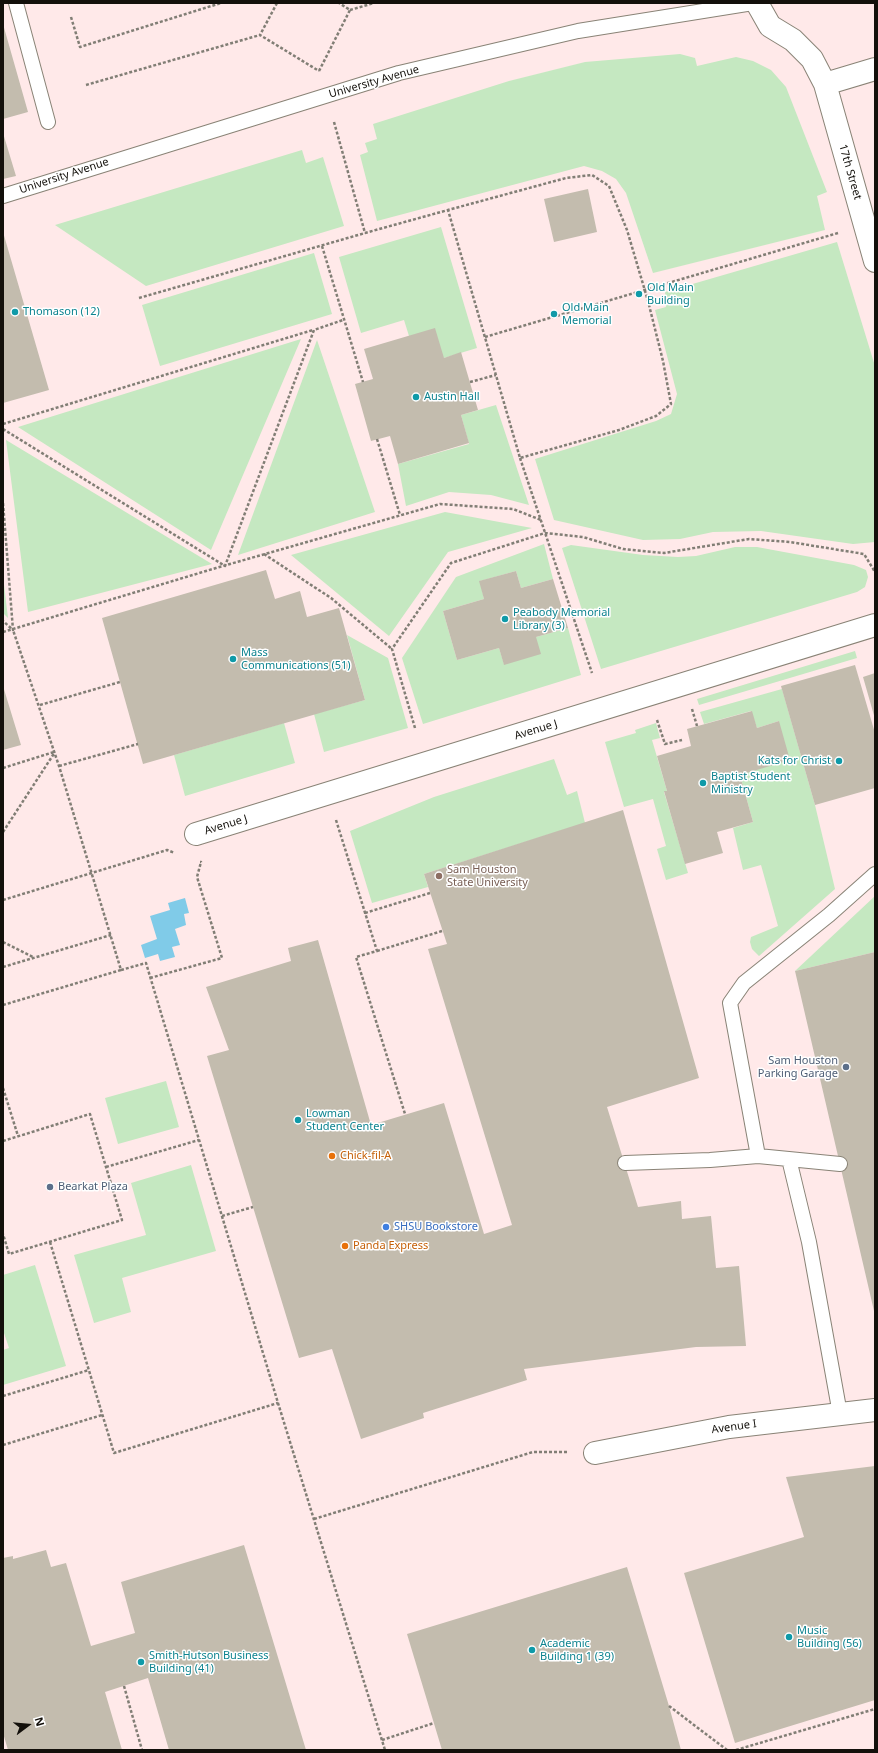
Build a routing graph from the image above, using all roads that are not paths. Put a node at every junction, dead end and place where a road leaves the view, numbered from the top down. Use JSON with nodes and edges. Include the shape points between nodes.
{"nodes":[{"id":1,"x":753,"y":3,"type":"edge"},
{"id":2,"x":757,"y":3,"type":"edge"},
{"id":3,"x":21,"y":4,"type":"edge"},
{"id":4,"x":875,"y":69,"type":"edge"},
{"id":5,"x":826,"y":84,"type":"junction"},
{"id":6,"x":48,"y":122,"type":"dead end"},
{"id":7,"x":3,"y":196,"type":"edge"},
{"id":8,"x":875,"y":261,"type":"edge"},
{"id":9,"x":875,"y":625,"type":"edge"},
{"id":10,"x":196,"y":834,"type":"dead end"},
{"id":11,"x":875,"y":874,"type":"edge"},
{"id":12,"x":758,"y":1156,"type":"junction"},
{"id":13,"x":789,"y":1159,"type":"junction"},
{"id":14,"x":624,"y":1163,"type":"dead end"},
{"id":15,"x":840,"y":1164,"type":"dead end"},
{"id":16,"x":875,"y":1410,"type":"edge"},
{"id":17,"x":840,"y":1414,"type":"junction"},
{"id":18,"x":595,"y":1453,"type":"road end"}],
"edges":[{"from":1,"to":7,"type":"lane","name":"University Avenue","via":[[578,32],[399,74]]},
{"from":2,"to":5,"type":"street","via":[[770,26],[793,40],[812,59]]},
{"from":3,"to":6,"type":"lane"},
{"from":4,"to":5,"type":"street"},
{"from":5,"to":8,"type":"street","name":"17th Street"},
{"from":9,"to":10,"type":"street","name":"Avenue J"},
{"from":11,"to":12,"type":"lane","via":[[744,983],[730,1003]]},
{"from":12,"to":13,"type":"lane"},
{"from":12,"to":14,"type":"lane"},
{"from":13,"to":15,"type":"lane"},
{"from":13,"to":17,"type":"lane","via":[[809,1242]]},
{"from":16,"to":17,"type":"street","name":"Avenue I"},
{"from":17,"to":18,"type":"street","name":"Avenue I","via":[[729,1427]]}]}
